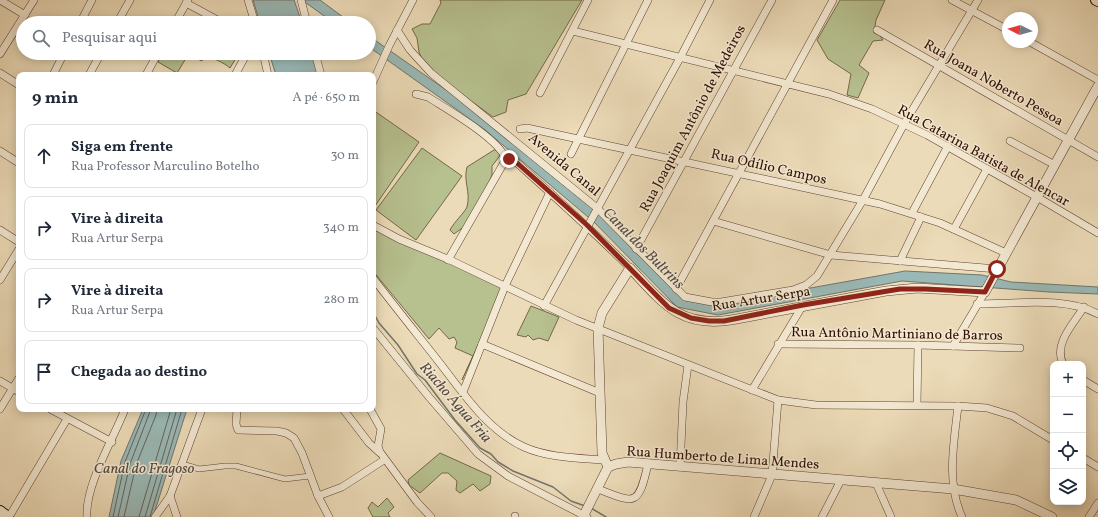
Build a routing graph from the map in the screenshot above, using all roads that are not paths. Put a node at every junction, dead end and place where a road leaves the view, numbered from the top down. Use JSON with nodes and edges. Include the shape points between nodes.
{"nodes":[{"id":1,"x":0,"y":0,"type":"edge"},
{"id":2,"x":34,"y":0,"type":"edge"},
{"id":3,"x":92,"y":0,"type":"edge"},
{"id":4,"x":130,"y":0,"type":"edge"},
{"id":5,"x":248,"y":0,"type":"edge"},
{"id":6,"x":413,"y":0,"type":"edge"},
{"id":7,"x":588,"y":0,"type":"edge"},
{"id":8,"x":648,"y":0,"type":"edge"},
{"id":9,"x":710,"y":0,"type":"edge"},
{"id":10,"x":772,"y":0,"type":"edge"},
{"id":11,"x":833,"y":0,"type":"edge"},
{"id":12,"x":952,"y":0,"type":"edge"},
{"id":13,"x":978,"y":0,"type":"edge"},
{"id":14,"x":187,"y":1,"type":"edge"},
{"id":15,"x":301,"y":1,"type":"edge"},
{"id":16,"x":972,"y":11,"type":"junction"},
{"id":17,"x":25,"y":15,"type":"joint"},
{"id":18,"x":84,"y":16,"type":"edge"},
{"id":19,"x":121,"y":16,"type":"edge"},
{"id":20,"x":179,"y":16,"type":"edge"},
{"id":21,"x":212,"y":16,"type":"edge"},
{"id":22,"x":253,"y":16,"type":"edge"},
{"id":23,"x":305,"y":16,"type":"edge"},
{"id":24,"x":1002,"y":27,"type":"edge"},
{"id":25,"x":16,"y":29,"type":"edge"},
{"id":26,"x":397,"y":30,"type":"junction"},
{"id":27,"x":878,"y":30,"type":"dead end"},
{"id":28,"x":573,"y":32,"type":"junction"},
{"id":29,"x":624,"y":46,"type":"junction"},
{"id":30,"x":1038,"y":46,"type":"edge"},
{"id":31,"x":0,"y":54,"type":"edge"},
{"id":32,"x":680,"y":58,"type":"junction"},
{"id":33,"x":60,"y":60,"type":"edge"},
{"id":34,"x":97,"y":60,"type":"edge"},
{"id":35,"x":154,"y":60,"type":"edge"},
{"id":36,"x":243,"y":60,"type":"edge"},
{"id":37,"x":265,"y":60,"type":"edge"},
{"id":38,"x":317,"y":60,"type":"edge"},
{"id":39,"x":939,"y":67,"type":"junction"},
{"id":40,"x":733,"y":71,"type":"junction"},
{"id":41,"x":54,"y":72,"type":"edge"},
{"id":42,"x":91,"y":72,"type":"edge"},
{"id":43,"x":148,"y":72,"type":"edge"},
{"id":44,"x":237,"y":72,"type":"edge"},
{"id":45,"x":267,"y":72,"type":"edge"},
{"id":46,"x":320,"y":72,"type":"edge"},
{"id":47,"x":0,"y":73,"type":"edge"},
{"id":48,"x":376,"y":76,"type":"edge"},
{"id":49,"x":1098,"y":80,"type":"edge"},
{"id":50,"x":16,"y":82,"type":"edge"},
{"id":51,"x":787,"y":84,"type":"junction"},
{"id":52,"x":1098,"y":86,"type":"edge"},
{"id":53,"x":540,"y":93,"type":"dead end"},
{"id":54,"x":416,"y":94,"type":"dead end"},
{"id":55,"x":904,"y":124,"type":"junction"},
{"id":56,"x":520,"y":129,"type":"dead end"},
{"id":57,"x":578,"y":138,"type":"junction"},
{"id":58,"x":1068,"y":140,"type":"junction"},
{"id":59,"x":1010,"y":141,"type":"dead end"},
{"id":60,"x":948,"y":146,"type":"junction"},
{"id":61,"x":630,"y":149,"type":"junction"},
{"id":62,"x":0,"y":152,"type":"edge"},
{"id":63,"x":571,"y":154,"type":"dead end"},
{"id":64,"x":1098,"y":157,"type":"edge"},
{"id":65,"x":506,"y":159,"type":"junction"},
{"id":66,"x":685,"y":160,"type":"junction"},
{"id":67,"x":16,"y":161,"type":"edge"},
{"id":68,"x":1055,"y":165,"type":"junction"},
{"id":69,"x":987,"y":169,"type":"junction"},
{"id":70,"x":739,"y":174,"type":"junction"},
{"id":71,"x":550,"y":192,"type":"junction"},
{"id":72,"x":1037,"y":197,"type":"junction"},
{"id":73,"x":863,"y":200,"type":"junction"},
{"id":74,"x":597,"y":209,"type":"junction"},
{"id":75,"x":912,"y":213,"type":"junction"},
{"id":76,"x":922,"y":217,"type":"junction"},
{"id":77,"x":712,"y":222,"type":"junction"},
{"id":78,"x":589,"y":223,"type":"junction"},
{"id":79,"x":376,"y":227,"type":"edge"},
{"id":80,"x":954,"y":229,"type":"junction"},
{"id":81,"x":0,"y":230,"type":"edge"},
{"id":82,"x":1098,"y":233,"type":"edge"},
{"id":83,"x":16,"y":240,"type":"edge"},
{"id":84,"x":636,"y":249,"type":"junction"},
{"id":85,"x":1006,"y":253,"type":"junction"},
{"id":86,"x":16,"y":255,"type":"edge"},
{"id":87,"x":831,"y":255,"type":"junction"},
{"id":88,"x":448,"y":260,"type":"junction"},
{"id":89,"x":900,"y":261,"type":"junction"},
{"id":90,"x":630,"y":268,"type":"junction"},
{"id":91,"x":996,"y":272,"type":"junction"},
{"id":92,"x":0,"y":280,"type":"edge"},
{"id":93,"x":376,"y":282,"type":"edge"},
{"id":94,"x":505,"y":286,"type":"junction"},
{"id":95,"x":676,"y":289,"type":"junction"},
{"id":96,"x":985,"y":291,"type":"junction"},
{"id":97,"x":977,"y":304,"type":"junction"},
{"id":98,"x":803,"y":305,"type":"junction"},
{"id":99,"x":544,"y":306,"type":"junction"},
{"id":100,"x":1084,"y":307,"type":"junction"},
{"id":101,"x":1098,"y":314,"type":"edge"},
{"id":102,"x":598,"y":328,"type":"junction"},
{"id":103,"x":376,"y":332,"type":"edge"},
{"id":104,"x":482,"y":344,"type":"junction"},
{"id":105,"x":778,"y":344,"type":"junction"},
{"id":106,"x":918,"y":345,"type":"junction"},
{"id":107,"x":953,"y":346,"type":"junction"},
{"id":108,"x":1020,"y":348,"type":"dead end"},
{"id":109,"x":1062,"y":361,"type":"edge"},
{"id":110,"x":688,"y":365,"type":"junction"},
{"id":111,"x":0,"y":381,"type":"edge"},
{"id":112,"x":1086,"y":382,"type":"edge"},
{"id":113,"x":1098,"y":389,"type":"edge"},
{"id":114,"x":16,"y":390,"type":"edge"},
{"id":115,"x":752,"y":390,"type":"junction"},
{"id":116,"x":463,"y":392,"type":"junction"},
{"id":117,"x":600,"y":393,"type":"junction"},
{"id":118,"x":778,"y":400,"type":"junction"},
{"id":119,"x":918,"y":405,"type":"junction"},
{"id":120,"x":958,"y":406,"type":"junction"},
{"id":121,"x":0,"y":409,"type":"edge"},
{"id":122,"x":55,"y":412,"type":"edge"},
{"id":123,"x":124,"y":412,"type":"edge"},
{"id":124,"x":201,"y":412,"type":"edge"},
{"id":125,"x":237,"y":412,"type":"edge"},
{"id":126,"x":345,"y":412,"type":"edge"},
{"id":127,"x":372,"y":412,"type":"edge"},
{"id":128,"x":67,"y":419,"type":"junction"},
{"id":129,"x":1050,"y":438,"type":"edge"},
{"id":130,"x":112,"y":442,"type":"junction"},
{"id":131,"x":383,"y":457,"type":"junction"},
{"id":132,"x":1086,"y":460,"type":"edge"},
{"id":133,"x":182,"y":464,"type":"junction"},
{"id":134,"x":606,"y":464,"type":"junction"},
{"id":135,"x":648,"y":464,"type":"junction"},
{"id":136,"x":680,"y":467,"type":"junction"},
{"id":137,"x":1098,"y":467,"type":"edge"},
{"id":138,"x":772,"y":474,"type":"junction"},
{"id":139,"x":310,"y":476,"type":"junction"},
{"id":140,"x":841,"y":480,"type":"junction"},
{"id":141,"x":876,"y":483,"type":"junction"},
{"id":142,"x":598,"y":489,"type":"junction"},
{"id":143,"x":953,"y":489,"type":"junction"},
{"id":144,"x":170,"y":496,"type":"junction"},
{"id":145,"x":318,"y":496,"type":"junction"},
{"id":146,"x":1098,"y":503,"type":"edge"},
{"id":147,"x":0,"y":512,"type":"edge"},
{"id":148,"x":585,"y":516,"type":"edge"},
{"id":149,"x":9,"y":517,"type":"edge"},
{"id":150,"x":87,"y":517,"type":"edge"},
{"id":151,"x":155,"y":517,"type":"edge"},
{"id":152,"x":177,"y":517,"type":"edge"},
{"id":153,"x":330,"y":517,"type":"edge"},
{"id":154,"x":431,"y":517,"type":"edge"},
{"id":155,"x":754,"y":517,"type":"edge"},
{"id":156,"x":822,"y":517,"type":"edge"},
{"id":157,"x":891,"y":517,"type":"edge"},
{"id":158,"x":962,"y":517,"type":"edge"},
{"id":159,"x":1052,"y":517,"type":"edge"},
{"id":160,"x":1089,"y":517,"type":"edge"}],
"edges":[{"from":1,"to":17,"type":"street"},
{"from":2,"to":17,"type":"street"},
{"from":3,"to":18,"type":"street"},
{"from":4,"to":19,"type":"street"},
{"from":5,"to":22,"type":"street"},
{"from":6,"to":26,"type":"street"},
{"from":7,"to":28,"type":"street"},
{"from":8,"to":29,"type":"street"},
{"from":9,"to":32,"type":"street"},
{"from":10,"to":40,"type":"street","name":"Rua Joaquim Antônio de Medeiros"},
{"from":11,"to":51,"type":"street"},
{"from":12,"to":16,"type":"street"},
{"from":13,"to":16,"type":"street"},
{"from":14,"to":20,"type":"street"},
{"from":14,"to":21,"type":"street"},
{"from":15,"to":23,"type":"street"},
{"from":16,"to":24,"type":"street"},
{"from":16,"to":39,"type":"street"},
{"from":25,"to":31,"type":"street"},
{"from":26,"to":48,"type":"street"},
{"from":26,"to":74,"type":"street","name":"Avenida Canal","via":[[415,57],[440,82]]},
{"from":27,"to":39,"type":"street","name":"Rua Joana Noberto Pessoa"},
{"from":28,"to":29,"type":"street","name":"Rua Catarina Batista de Alencar"},
{"from":28,"to":53,"type":"street"},
{"from":29,"to":32,"type":"street","name":"Rua Catarina Batista de Alencar"},
{"from":29,"to":57,"type":"street"},
{"from":30,"to":49,"type":"street"},
{"from":32,"to":40,"type":"street","name":"Rua Catarina Batista de Alencar"},
{"from":32,"to":61,"type":"street"},
{"from":33,"to":41,"type":"street"},
{"from":34,"to":42,"type":"street"},
{"from":35,"to":43,"type":"street"},
{"from":36,"to":44,"type":"street"},
{"from":37,"to":45,"type":"street"},
{"from":38,"to":46,"type":"street"},
{"from":39,"to":55,"type":"street"},
{"from":39,"to":58,"type":"street","name":"Rua Joana Noberto Pessoa"},
{"from":40,"to":51,"type":"street","name":"Rua Catarina Batista de Alencar"},
{"from":40,"to":66,"type":"street","name":"Rua Joaquim Antônio de Medeiros"},
{"from":47,"to":50,"type":"street"},
{"from":51,"to":55,"type":"street","name":"Rua Catarina Batista de Alencar","via":[[852,101]]},
{"from":51,"to":70,"type":"street"},
{"from":52,"to":58,"type":"street"},
{"from":54,"to":65,"type":"street","via":[[428,97],[492,141]]},
{"from":55,"to":60,"type":"street","name":"Rua Catarina Batista de Alencar"},
{"from":55,"to":73,"type":"street"},
{"from":56,"to":57,"type":"street","name":"Rua Odílio Campos","via":[[527,128]]},
{"from":57,"to":61,"type":"street","name":"Rua Odílio Campos"},
{"from":57,"to":63,"type":"street"},
{"from":58,"to":64,"type":"street","name":"Rua Joana Noberto Pessoa"},
{"from":58,"to":68,"type":"street"},
{"from":59,"to":68,"type":"street"},
{"from":60,"to":69,"type":"street","name":"Rua Catarina Batista de Alencar"},
{"from":60,"to":75,"type":"street"},
{"from":61,"to":66,"type":"street","name":"Rua Odílio Campos"},
{"from":61,"to":74,"type":"street"},
{"from":62,"to":67,"type":"street"},
{"from":65,"to":71,"type":"street","name":"Rua Artur Serpa","via":[[516,162]]},
{"from":65,"to":88,"type":"street"},
{"from":66,"to":70,"type":"street","name":"Rua Odílio Campos"},
{"from":66,"to":84,"type":"street","name":"Rua Joaquim Antônio de Medeiros"},
{"from":68,"to":72,"type":"street"},
{"from":69,"to":72,"type":"street","name":"Rua Catarina Batista de Alencar"},
{"from":69,"to":80,"type":"street"},
{"from":70,"to":73,"type":"street","name":"Rua Odílio Campos"},
{"from":70,"to":77,"type":"street"},
{"from":71,"to":78,"type":"street","name":"Rua Artur Serpa"},
{"from":71,"to":94,"type":"street"},
{"from":72,"to":82,"type":"street","name":"Rua Catarina Batista de Alencar"},
{"from":72,"to":85,"type":"street"},
{"from":73,"to":75,"type":"street","name":"Rua Odílio Campos"},
{"from":73,"to":87,"type":"street"},
{"from":74,"to":78,"type":"street"},
{"from":74,"to":84,"type":"street","name":"Avenida Canal"},
{"from":75,"to":76,"type":"street","name":"Rua Odílio Campos"},
{"from":76,"to":80,"type":"street","name":"Rua Odílio Campos"},
{"from":76,"to":89,"type":"street"},
{"from":77,"to":87,"type":"street"},
{"from":77,"to":95,"type":"street"},
{"from":78,"to":90,"type":"street","name":"Rua Artur Serpa"},
{"from":78,"to":99,"type":"street"},
{"from":79,"to":88,"type":"street"},
{"from":80,"to":85,"type":"street","name":"Rua Odílio Campos"},
{"from":81,"to":83,"type":"street"},
{"from":84,"to":95,"type":"street","name":"Avenida Canal"},
{"from":85,"to":91,"type":"street"},
{"from":86,"to":92,"type":"street"},
{"from":87,"to":89,"type":"street"},
{"from":87,"to":95,"type":"street","name":"Avenida Canal","via":[[814,279],[800,287],[777,293],[716,303],[685,297]]},
{"from":88,"to":94,"type":"street"},
{"from":89,"to":91,"type":"street"},
{"from":90,"to":98,"type":"street","name":"Rua Artur Serpa","via":[[669,308],[683,316],[700,320],[731,320]]},
{"from":90,"to":102,"type":"street","via":[[602,313]]},
{"from":91,"to":96,"type":"street"},
{"from":93,"to":116,"type":"street","name":"Rua Humberto de Lima Mendes"},
{"from":94,"to":99,"type":"street"},
{"from":94,"to":104,"type":"street"},
{"from":96,"to":97,"type":"street"},
{"from":96,"to":98,"type":"street","name":"Rua Artur Serpa","via":[[900,289]]},
{"from":97,"to":100,"type":"street","via":[[1057,303]]},
{"from":97,"to":107,"type":"street"},
{"from":98,"to":105,"type":"street"},
{"from":99,"to":102,"type":"street"},
{"from":100,"to":101,"type":"street"},
{"from":100,"to":109,"type":"street","via":[[1061,345]]},
{"from":102,"to":110,"type":"street"},
{"from":102,"to":117,"type":"street"},
{"from":103,"to":148,"type":"street","via":[[478,454],[508,476]]},
{"from":104,"to":116,"type":"street"},
{"from":104,"to":117,"type":"street"},
{"from":105,"to":106,"type":"street","name":"Rua Antônio Martiniano de Barros"},
{"from":105,"to":115,"type":"street","name":"Rua Antônio Martiniano de Barros"},
{"from":106,"to":107,"type":"street","name":"Rua Antônio Martiniano de Barros"},
{"from":106,"to":119,"type":"street"},
{"from":107,"to":108,"type":"street","name":"Rua Antônio Martiniano de Barros"},
{"from":110,"to":115,"type":"street"},
{"from":110,"to":136,"type":"street","via":[[683,402]]},
{"from":111,"to":114,"type":"street"},
{"from":112,"to":113,"type":"street"},
{"from":114,"to":121,"type":"street"},
{"from":115,"to":118,"type":"street"},
{"from":116,"to":134,"type":"street","name":"Rua Humberto de Lima Mendes","via":[[498,431],[525,447]]},
{"from":117,"to":134,"type":"street","via":[[602,453]]},
{"from":118,"to":119,"type":"street","via":[[816,405]]},
{"from":118,"to":138,"type":"street"},
{"from":119,"to":120,"type":"street"},
{"from":120,"to":129,"type":"street","via":[[987,408],[1007,413]]},
{"from":120,"to":143,"type":"street","via":[[952,472]]},
{"from":122,"to":128,"type":"street"},
{"from":123,"to":130,"type":"street"},
{"from":124,"to":133,"type":"street"},
{"from":125,"to":139,"type":"street","via":[[236,428],[240,431],[277,431],[292,437],[300,449]]},
{"from":126,"to":131,"type":"street"},
{"from":127,"to":131,"type":"street","via":[[381,429],[378,447]]},
{"from":128,"to":130,"type":"street"},
{"from":128,"to":149,"type":"street"},
{"from":130,"to":150,"type":"street","via":[[92,486],[86,506]]},
{"from":131,"to":145,"type":"street","via":[[342,487]]},
{"from":131,"to":154,"type":"street"},
{"from":132,"to":137,"type":"street"},
{"from":133,"to":139,"type":"street","via":[[199,469],[236,466],[285,479]]},
{"from":133,"to":144,"type":"street"},
{"from":134,"to":135,"type":"street","name":"Rua Humberto de Lima Mendes"},
{"from":134,"to":142,"type":"street"},
{"from":135,"to":136,"type":"street","name":"Rua Humberto de Lima Mendes"},
{"from":135,"to":142,"type":"street","via":[[639,494],[634,499],[628,500]]},
{"from":136,"to":138,"type":"street","name":"Rua Humberto de Lima Mendes"},
{"from":138,"to":140,"type":"street","name":"Rua Humberto de Lima Mendes"},
{"from":138,"to":155,"type":"street"},
{"from":139,"to":145,"type":"street"},
{"from":140,"to":141,"type":"street","name":"Rua Humberto de Lima Mendes"},
{"from":140,"to":156,"type":"street"},
{"from":141,"to":143,"type":"street","name":"Rua Humberto de Lima Mendes"},
{"from":141,"to":157,"type":"street"},
{"from":142,"to":148,"type":"street"},
{"from":143,"to":158,"type":"street"},
{"from":143,"to":159,"type":"street","name":"Rua Humberto de Lima Mendes","via":[[1016,500]]},
{"from":144,"to":151,"type":"street"},
{"from":144,"to":152,"type":"street"},
{"from":145,"to":153,"type":"street"},
{"from":146,"to":160,"type":"street"},
{"from":147,"to":149,"type":"main road"}]}
